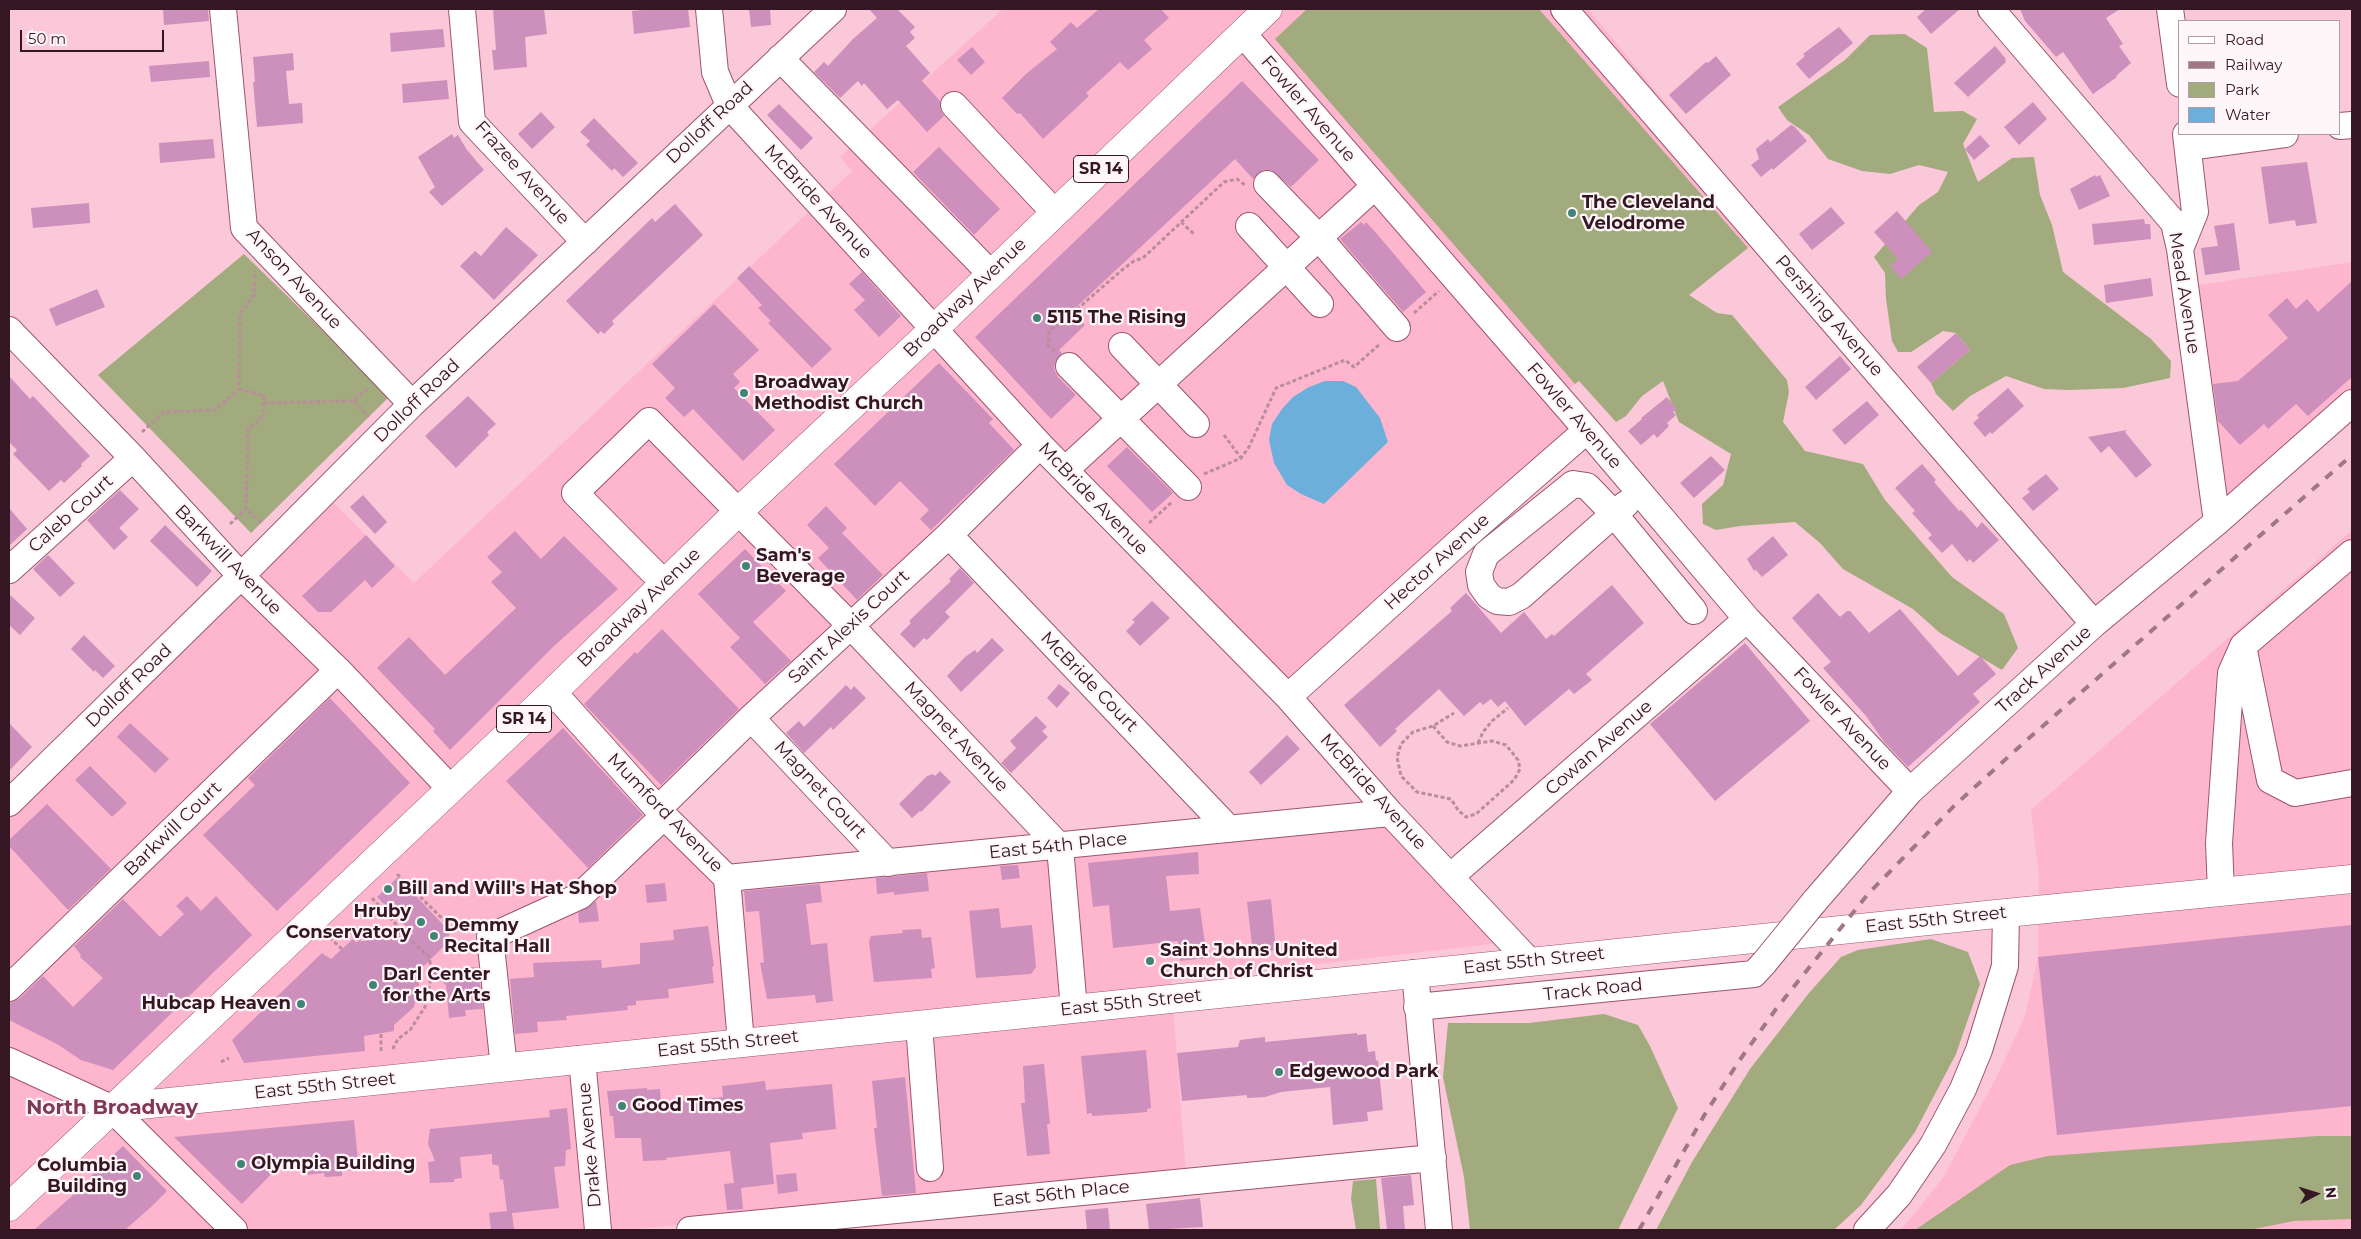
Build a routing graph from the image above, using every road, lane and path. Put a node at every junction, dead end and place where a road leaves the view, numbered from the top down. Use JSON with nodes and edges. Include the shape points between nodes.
{"nodes":[{"id":1,"x":224,"y":9,"type":"edge"},
{"id":2,"x":462,"y":9,"type":"edge"},
{"id":3,"x":709,"y":9,"type":"edge"},
{"id":4,"x":833,"y":9,"type":"edge"},
{"id":5,"x":1268,"y":9,"type":"edge"},
{"id":6,"x":1564,"y":9,"type":"edge"},
{"id":7,"x":1991,"y":9,"type":"edge"},
{"id":8,"x":2170,"y":9,"type":"edge"},
{"id":9,"x":1243,"y":34,"type":"junction"},
{"id":10,"x":780,"y":58,"type":"junction"},
{"id":11,"x":2178,"y":69,"type":"edge"},
{"id":12,"x":954,"y":104,"type":"dead end"},
{"id":13,"x":729,"y":105,"type":"junction"},
{"id":14,"x":2269,"y":135,"type":"edge"},
{"id":15,"x":2187,"y":140,"type":"edge"},
{"id":16,"x":1258,"y":186,"type":"joint"},
{"id":17,"x":1375,"y":186,"type":"junction"},
{"id":18,"x":1055,"y":213,"type":"junction"},
{"id":19,"x":1181,"y":222,"type":"junction"},
{"id":20,"x":1249,"y":226,"type":"dead end"},
{"id":21,"x":1194,"y":234,"type":"dead end"},
{"id":22,"x":1319,"y":238,"type":"junction"},
{"id":23,"x":585,"y":242,"type":"junction"},
{"id":24,"x":2180,"y":249,"type":"junction"},
{"id":25,"x":255,"y":268,"type":"dead end"},
{"id":26,"x":1287,"y":268,"type":"junction"},
{"id":27,"x":991,"y":274,"type":"junction"},
{"id":28,"x":1441,"y":289,"type":"dead end"},
{"id":29,"x":1320,"y":304,"type":"dead end"},
{"id":30,"x":1398,"y":328,"type":"junction"},
{"id":31,"x":934,"y":329,"type":"junction"},
{"id":32,"x":9,"y":330,"type":"edge"},
{"id":33,"x":1122,"y":346,"type":"dead end"},
{"id":34,"x":1065,"y":361,"type":"joint"},
{"id":35,"x":374,"y":382,"type":"dead end"},
{"id":36,"x":1158,"y":385,"type":"junction"},
{"id":37,"x":240,"y":389,"type":"junction"},
{"id":38,"x":354,"y":401,"type":"junction"},
{"id":39,"x":264,"y":403,"type":"junction"},
{"id":40,"x":2352,"y":403,"type":"edge"},
{"id":41,"x":412,"y":404,"type":"junction"},
{"id":42,"x":1122,"y":418,"type":"junction"},
{"id":43,"x":375,"y":423,"type":"dead end"},
{"id":44,"x":1196,"y":424,"type":"dead end"},
{"id":45,"x":1587,"y":430,"type":"junction"},
{"id":46,"x":142,"y":432,"type":"dead end"},
{"id":47,"x":1224,"y":435,"type":"dead end"},
{"id":48,"x":1040,"y":445,"type":"junction"},
{"id":49,"x":133,"y":458,"type":"junction"},
{"id":50,"x":1065,"y":470,"type":"junction"},
{"id":51,"x":1188,"y":487,"type":"dead end"},
{"id":52,"x":1639,"y":493,"type":"junction"},
{"id":53,"x":246,"y":508,"type":"junction"},
{"id":54,"x":738,"y":512,"type":"junction"},
{"id":55,"x":1614,"y":514,"type":"junction"},
{"id":56,"x":2217,"y":522,"type":"junction"},
{"id":57,"x":230,"y":524,"type":"dead end"},
{"id":58,"x":265,"y":526,"type":"dead end"},
{"id":59,"x":1469,"y":532,"type":"junction"},
{"id":60,"x":949,"y":535,"type":"junction"},
{"id":61,"x":2352,"y":553,"type":"edge"},
{"id":62,"x":1486,"y":554,"type":"junction"},
{"id":63,"x":9,"y":570,"type":"edge"},
{"id":64,"x":241,"y":576,"type":"junction"},
{"id":65,"x":664,"y":583,"type":"junction"},
{"id":66,"x":1694,"y":611,"type":"dead end"},
{"id":67,"x":1747,"y":619,"type":"junction"},
{"id":68,"x":2094,"y":624,"type":"junction"},
{"id":69,"x":850,"y":625,"type":"junction"},
{"id":70,"x":2243,"y":646,"type":"junction"},
{"id":71,"x":338,"y":670,"type":"junction"},
{"id":72,"x":553,"y":692,"type":"junction"},
{"id":73,"x":1288,"y":697,"type":"junction"},
{"id":74,"x":1508,"y":708,"type":"dead end"},
{"id":75,"x":1454,"y":713,"type":"dead end"},
{"id":76,"x":751,"y":718,"type":"junction"},
{"id":77,"x":1433,"y":726,"type":"junction"},
{"id":78,"x":1478,"y":743,"type":"junction"},
{"id":79,"x":2352,"y":784,"type":"edge"},
{"id":80,"x":450,"y":788,"type":"junction"},
{"id":81,"x":1910,"y":791,"type":"junction"},
{"id":82,"x":9,"y":803,"type":"edge"},
{"id":83,"x":661,"y":813,"type":"junction"},
{"id":84,"x":1390,"y":813,"type":"junction"},
{"id":85,"x":1229,"y":829,"type":"junction"},
{"id":86,"x":1060,"y":846,"type":"junction"},
{"id":87,"x":888,"y":863,"type":"junction"},
{"id":88,"x":397,"y":874,"type":"dead end"},
{"id":89,"x":1450,"y":877,"type":"junction"},
{"id":90,"x":727,"y":878,"type":"junction"},
{"id":91,"x":2352,"y":879,"type":"edge"},
{"id":92,"x":2220,"y":892,"type":"junction"},
{"id":93,"x":372,"y":898,"type":"dead end"},
{"id":94,"x":2006,"y":913,"type":"junction"},
{"id":95,"x":349,"y":930,"type":"junction"},
{"id":96,"x":454,"y":930,"type":"dead end"},
{"id":97,"x":404,"y":934,"type":"junction"},
{"id":98,"x":360,"y":941,"type":"dead end"},
{"id":99,"x":342,"y":949,"type":"dead end"},
{"id":100,"x":1530,"y":962,"type":"junction"},
{"id":101,"x":1764,"y":963,"type":"joint"},
{"id":102,"x":1415,"y":974,"type":"junction"},
{"id":103,"x":9,"y":988,"type":"edge"},
{"id":104,"x":1417,"y":1007,"type":"junction"},
{"id":105,"x":1074,"y":1009,"type":"junction"},
{"id":106,"x":919,"y":1025,"type":"junction"},
{"id":107,"x":381,"y":1034,"type":"dead end"},
{"id":108,"x":741,"y":1043,"type":"junction"},
{"id":109,"x":392,"y":1050,"type":"dead end"},
{"id":110,"x":381,"y":1051,"type":"dead end"},
{"id":111,"x":229,"y":1058,"type":"dead end"},
{"id":112,"x":582,"y":1059,"type":"junction"},
{"id":113,"x":9,"y":1061,"type":"edge"},
{"id":114,"x":221,"y":1062,"type":"dead end"},
{"id":115,"x":504,"y":1068,"type":"junction"},
{"id":116,"x":111,"y":1108,"type":"junction"},
{"id":117,"x":1433,"y":1158,"type":"junction"},
{"id":118,"x":930,"y":1168,"type":"dead end"},
{"id":119,"x":9,"y":1207,"type":"edge"},
{"id":120,"x":234,"y":1230,"type":"edge"},
{"id":121,"x":598,"y":1230,"type":"edge"},
{"id":122,"x":690,"y":1230,"type":"edge"},
{"id":123,"x":1440,"y":1230,"type":"edge"},
{"id":124,"x":1866,"y":1230,"type":"edge"}],
"edges":[{"from":1,"to":41,"type":"street","name":"Anson Avenue","via":[[244,228]]},
{"from":2,"to":23,"type":"street","name":"Frazee Avenue","via":[[472,122]]},
{"from":3,"to":13,"type":"street","name":"McBride Avenue","via":[[715,72]]},
{"from":4,"to":10,"type":"street","name":"Dolloff Road"},
{"from":5,"to":9,"type":"main road","name":"Broadway Avenue","number":"SR 14"},
{"from":6,"to":68,"type":"street","name":"Pershing Avenue"},
{"from":7,"to":24,"type":"street","name":"Mead Avenue","via":[[2174,223]]},
{"from":8,"to":11,"type":"street"},
{"from":9,"to":17,"type":"street","name":"Fowler Avenue"},
{"from":9,"to":18,"type":"main road","name":"Broadway Avenue","number":"SR 14"},
{"from":10,"to":13,"type":"street","name":"Dolloff Road"},
{"from":10,"to":27,"type":"street"},
{"from":12,"to":18,"type":"street"},
{"from":13,"to":23,"type":"street","name":"Dolloff Road"},
{"from":13,"to":31,"type":"street","name":"McBride Avenue"},
{"from":14,"to":15,"type":"street"},
{"from":15,"to":24,"type":"street","via":[[2195,212]]},
{"from":16,"to":19,"type":"path","via":[[1237,179],[1224,182]]},
{"from":16,"to":22,"type":"street"},
{"from":17,"to":22,"type":"street"},
{"from":17,"to":45,"type":"street","name":"Fowler Avenue"},
{"from":18,"to":27,"type":"main road","name":"Broadway Avenue","number":"SR 14"},
{"from":19,"to":21,"type":"path"},
{"from":19,"to":34,"type":"path","via":[[1143,258],[1122,270],[1048,332],[1048,344]]},
{"from":20,"to":26,"type":"street"},
{"from":22,"to":26,"type":"street"},
{"from":22,"to":30,"type":"street"},
{"from":23,"to":41,"type":"street","name":"Dolloff Road"},
{"from":24,"to":56,"type":"street","name":"Mead Avenue"},
{"from":25,"to":37,"type":"path","via":[[254,295],[240,314]]},
{"from":26,"to":29,"type":"street"},
{"from":26,"to":36,"type":"street"},
{"from":27,"to":31,"type":"main road","name":"Broadway Avenue","number":"SR 14"},
{"from":28,"to":30,"type":"path"},
{"from":30,"to":47,"type":"path","via":[[1354,367],[1345,360],[1274,390],[1242,458]]},
{"from":31,"to":48,"type":"street","name":"McBride Avenue"},
{"from":31,"to":54,"type":"main road","name":"Broadway Avenue","number":"SR 14"},
{"from":32,"to":49,"type":"street","name":"Barkwill Avenue"},
{"from":33,"to":36,"type":"street"},
{"from":34,"to":42,"type":"street"},
{"from":35,"to":38,"type":"path"},
{"from":36,"to":42,"type":"street"},
{"from":36,"to":44,"type":"street"},
{"from":37,"to":39,"type":"path","via":[[264,396]]},
{"from":37,"to":46,"type":"path","via":[[215,410],[164,412]]},
{"from":38,"to":39,"type":"path"},
{"from":38,"to":43,"type":"path"},
{"from":39,"to":53,"type":"path","via":[[264,414],[248,428]]},
{"from":40,"to":56,"type":"street","name":"Track Avenue"},
{"from":41,"to":64,"type":"street","name":"Dolloff Road"},
{"from":42,"to":50,"type":"street"},
{"from":42,"to":51,"type":"street"},
{"from":45,"to":52,"type":"street","name":"Fowler Avenue"},
{"from":45,"to":59,"type":"street","name":"Hector Avenue"},
{"from":48,"to":50,"type":"street","name":"McBride Avenue"},
{"from":48,"to":60,"type":"street","name":"Saint Alexis Court"},
{"from":49,"to":63,"type":"street","name":"Caleb Court"},
{"from":49,"to":64,"type":"street","name":"Barkwill Avenue"},
{"from":50,"to":73,"type":"street","name":"McBride Avenue"},
{"from":52,"to":55,"type":"street"},
{"from":52,"to":67,"type":"street","name":"Fowler Avenue"},
{"from":53,"to":57,"type":"path"},
{"from":53,"to":58,"type":"path"},
{"from":54,"to":65,"type":"main road","name":"Broadway Avenue","number":"SR 14"},
{"from":54,"to":65,"type":"street","name":"Magnet Avenue","via":[[649,421],[576,494]]},
{"from":54,"to":69,"type":"street","name":"Magnet Avenue"},
{"from":55,"to":62,"type":"street","via":[[1587,486],[1573,484]]},
{"from":55,"to":62,"type":"street","via":[[1521,596],[1509,602],[1489,596],[1481,585],[1479,572]]},
{"from":55,"to":66,"type":"street"},
{"from":56,"to":68,"type":"street","name":"Track Avenue"},
{"from":59,"to":62,"type":"street"},
{"from":59,"to":73,"type":"street","name":"Hector Avenue"},
{"from":60,"to":69,"type":"street","name":"Saint Alexis Court"},
{"from":60,"to":85,"type":"street","name":"McBride Court"},
{"from":61,"to":70,"type":"street"},
{"from":64,"to":71,"type":"street","name":"Barkwill Avenue"},
{"from":64,"to":82,"type":"street","name":"Dolloff Road"},
{"from":65,"to":72,"type":"main road","name":"Broadway Avenue","number":"SR 14"},
{"from":67,"to":81,"type":"street","name":"Fowler Avenue"},
{"from":67,"to":89,"type":"street","name":"Cowan Avenue"},
{"from":68,"to":81,"type":"street","name":"Track Avenue"},
{"from":69,"to":76,"type":"street","name":"Saint Alexis Court"},
{"from":69,"to":86,"type":"street","name":"Magnet Avenue"},
{"from":70,"to":79,"type":"street","via":[[2270,780],[2295,793]]},
{"from":70,"to":92,"type":"street","via":[[2232,673],[2219,843]]},
{"from":71,"to":80,"type":"street","name":"Barkwill Avenue"},
{"from":71,"to":103,"type":"street","name":"Barkwill Court"},
{"from":72,"to":80,"type":"main road","name":"Broadway Avenue","number":"SR 14"},
{"from":72,"to":83,"type":"street","name":"Mumford Avenue"},
{"from":73,"to":84,"type":"street","name":"McBride Avenue"},
{"from":74,"to":78,"type":"path","via":[[1492,721]]},
{"from":75,"to":77,"type":"path"},
{"from":76,"to":83,"type":"street","name":"Saint Alexis Court"},
{"from":76,"to":87,"type":"street","name":"Magnet Court"},
{"from":77,"to":78,"type":"path","via":[[1447,742],[1460,746]]},
{"from":77,"to":78,"type":"path","via":[[1413,732],[1401,744],[1397,757],[1401,776],[1417,792],[1451,799],[1466,817],[1476,814],[1514,780],[1520,769],[1518,760],[1506,746],[1492,741]]},
{"from":80,"to":116,"type":"main road","name":"Broadway Avenue","number":"SR 14"},
{"from":81,"to":101,"type":"street","name":"Track Avenue","bridge":true},
{"from":83,"to":90,"type":"street","name":"Mumford Avenue"},
{"from":83,"to":115,"type":"street","name":"Saint Alexis Court","via":[[580,896],[490,937]]},
{"from":84,"to":85,"type":"street","name":"East 54th Place"},
{"from":84,"to":89,"type":"street","name":"McBride Avenue"},
{"from":85,"to":86,"type":"street","name":"East 54th Place"},
{"from":86,"to":87,"type":"street","name":"East 54th Place"},
{"from":86,"to":105,"type":"street"},
{"from":87,"to":90,"type":"street","name":"East 54th Place"},
{"from":88,"to":96,"type":"path"},
{"from":89,"to":100,"type":"street","name":"McBride Avenue"},
{"from":90,"to":108,"type":"street","name":"Mumford Avenue"},
{"from":91,"to":92,"type":"main road","name":"East 55th Street"},
{"from":92,"to":94,"type":"main road","name":"East 55th Street"},
{"from":93,"to":97,"type":"path"},
{"from":94,"to":100,"type":"main road","name":"East 55th Street"},
{"from":94,"to":124,"type":"street","via":[[2005,966],[1979,1050],[1962,1089],[1933,1145],[1899,1195]]},
{"from":95,"to":97,"type":"path","via":[[373,928]]},
{"from":95,"to":98,"type":"path"},
{"from":95,"to":99,"type":"path","via":[[330,938]]},
{"from":97,"to":109,"type":"path","via":[[429,957],[432,973],[425,1007]]},
{"from":100,"to":102,"type":"main road","name":"East 55th Street"},
{"from":101,"to":104,"type":"street","name":"Track Road","via":[[1754,974]]},
{"from":102,"to":104,"type":"street"},
{"from":102,"to":105,"type":"main road","name":"East 55th Street"},
{"from":104,"to":117,"type":"street"},
{"from":105,"to":106,"type":"main road","name":"East 55th Street"},
{"from":106,"to":108,"type":"main road","name":"East 55th Street"},
{"from":106,"to":118,"type":"street"},
{"from":107,"to":110,"type":"path"},
{"from":108,"to":112,"type":"main road","name":"East 55th Street"},
{"from":111,"to":114,"type":"path"},
{"from":112,"to":115,"type":"main road","name":"East 55th Street"},
{"from":112,"to":121,"type":"street","name":"Drake Avenue"},
{"from":113,"to":116,"type":"street"},
{"from":115,"to":116,"type":"main road","name":"East 55th Street"},
{"from":116,"to":119,"type":"main road","name":"Broadway Avenue","number":"SR 14"},
{"from":116,"to":120,"type":"street"},
{"from":117,"to":122,"type":"street","name":"East 56th Place"},
{"from":117,"to":123,"type":"street"}]}
